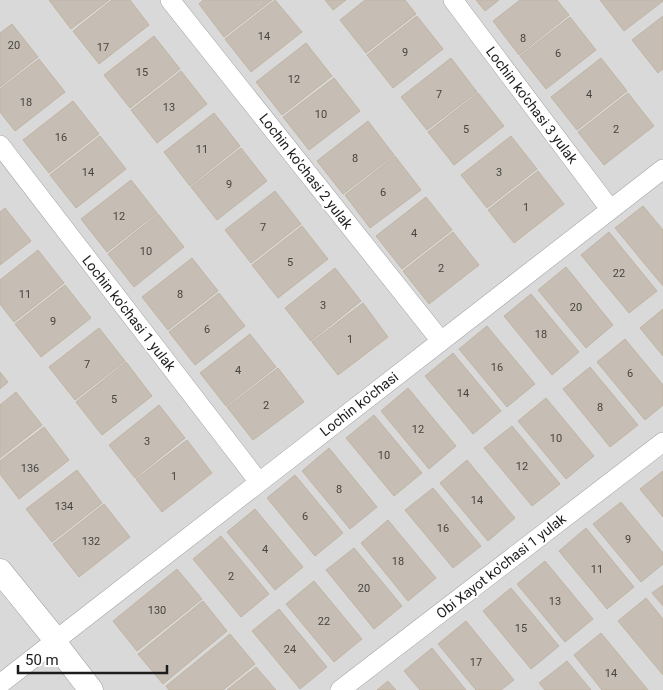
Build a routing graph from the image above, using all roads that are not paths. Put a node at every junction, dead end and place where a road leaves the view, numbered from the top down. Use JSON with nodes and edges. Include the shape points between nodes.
{"nodes":[{"id":1,"x":170,"y":0,"type":"edge"},
{"id":2,"x":453,"y":0,"type":"edge"},
{"id":3,"x":0,"y":144,"type":"edge"},
{"id":4,"x":663,"y":168,"type":"edge"},
{"id":5,"x":610,"y":209,"type":"junction"},
{"id":6,"x":441,"y":341,"type":"junction"},
{"id":7,"x":663,"y":442,"type":"edge"},
{"id":8,"x":259,"y":482,"type":"junction"},
{"id":9,"x":0,"y":571,"type":"edge"},
{"id":10,"x":55,"y":641,"type":"junction"},
{"id":11,"x":0,"y":684,"type":"edge"},
{"id":12,"x":91,"y":690,"type":"edge"},
{"id":13,"x":340,"y":690,"type":"edge"}],
"edges":[{"from":1,"to":6,"type":"street","name":"Lochin ko'chasi 2 yulak"},
{"from":2,"to":5,"type":"street","name":"Lochin ko'chasi 3 yulak"},
{"from":3,"to":8,"type":"street","name":"Lochin ko'chasi 1 yulak"},
{"from":4,"to":5,"type":"street","name":"Lochin ko'chasi"},
{"from":5,"to":6,"type":"street","name":"Lochin ko'chasi"},
{"from":6,"to":8,"type":"street","name":"Lochin ko'chasi"},
{"from":7,"to":13,"type":"street","name":"Obi Xayot ko'chasi 1 yulak"},
{"from":8,"to":10,"type":"street","name":"Lochin ko'chasi"},
{"from":9,"to":10,"type":"street"},
{"from":10,"to":11,"type":"street","name":"Lochin ko'chasi"},
{"from":10,"to":12,"type":"street"}]}
